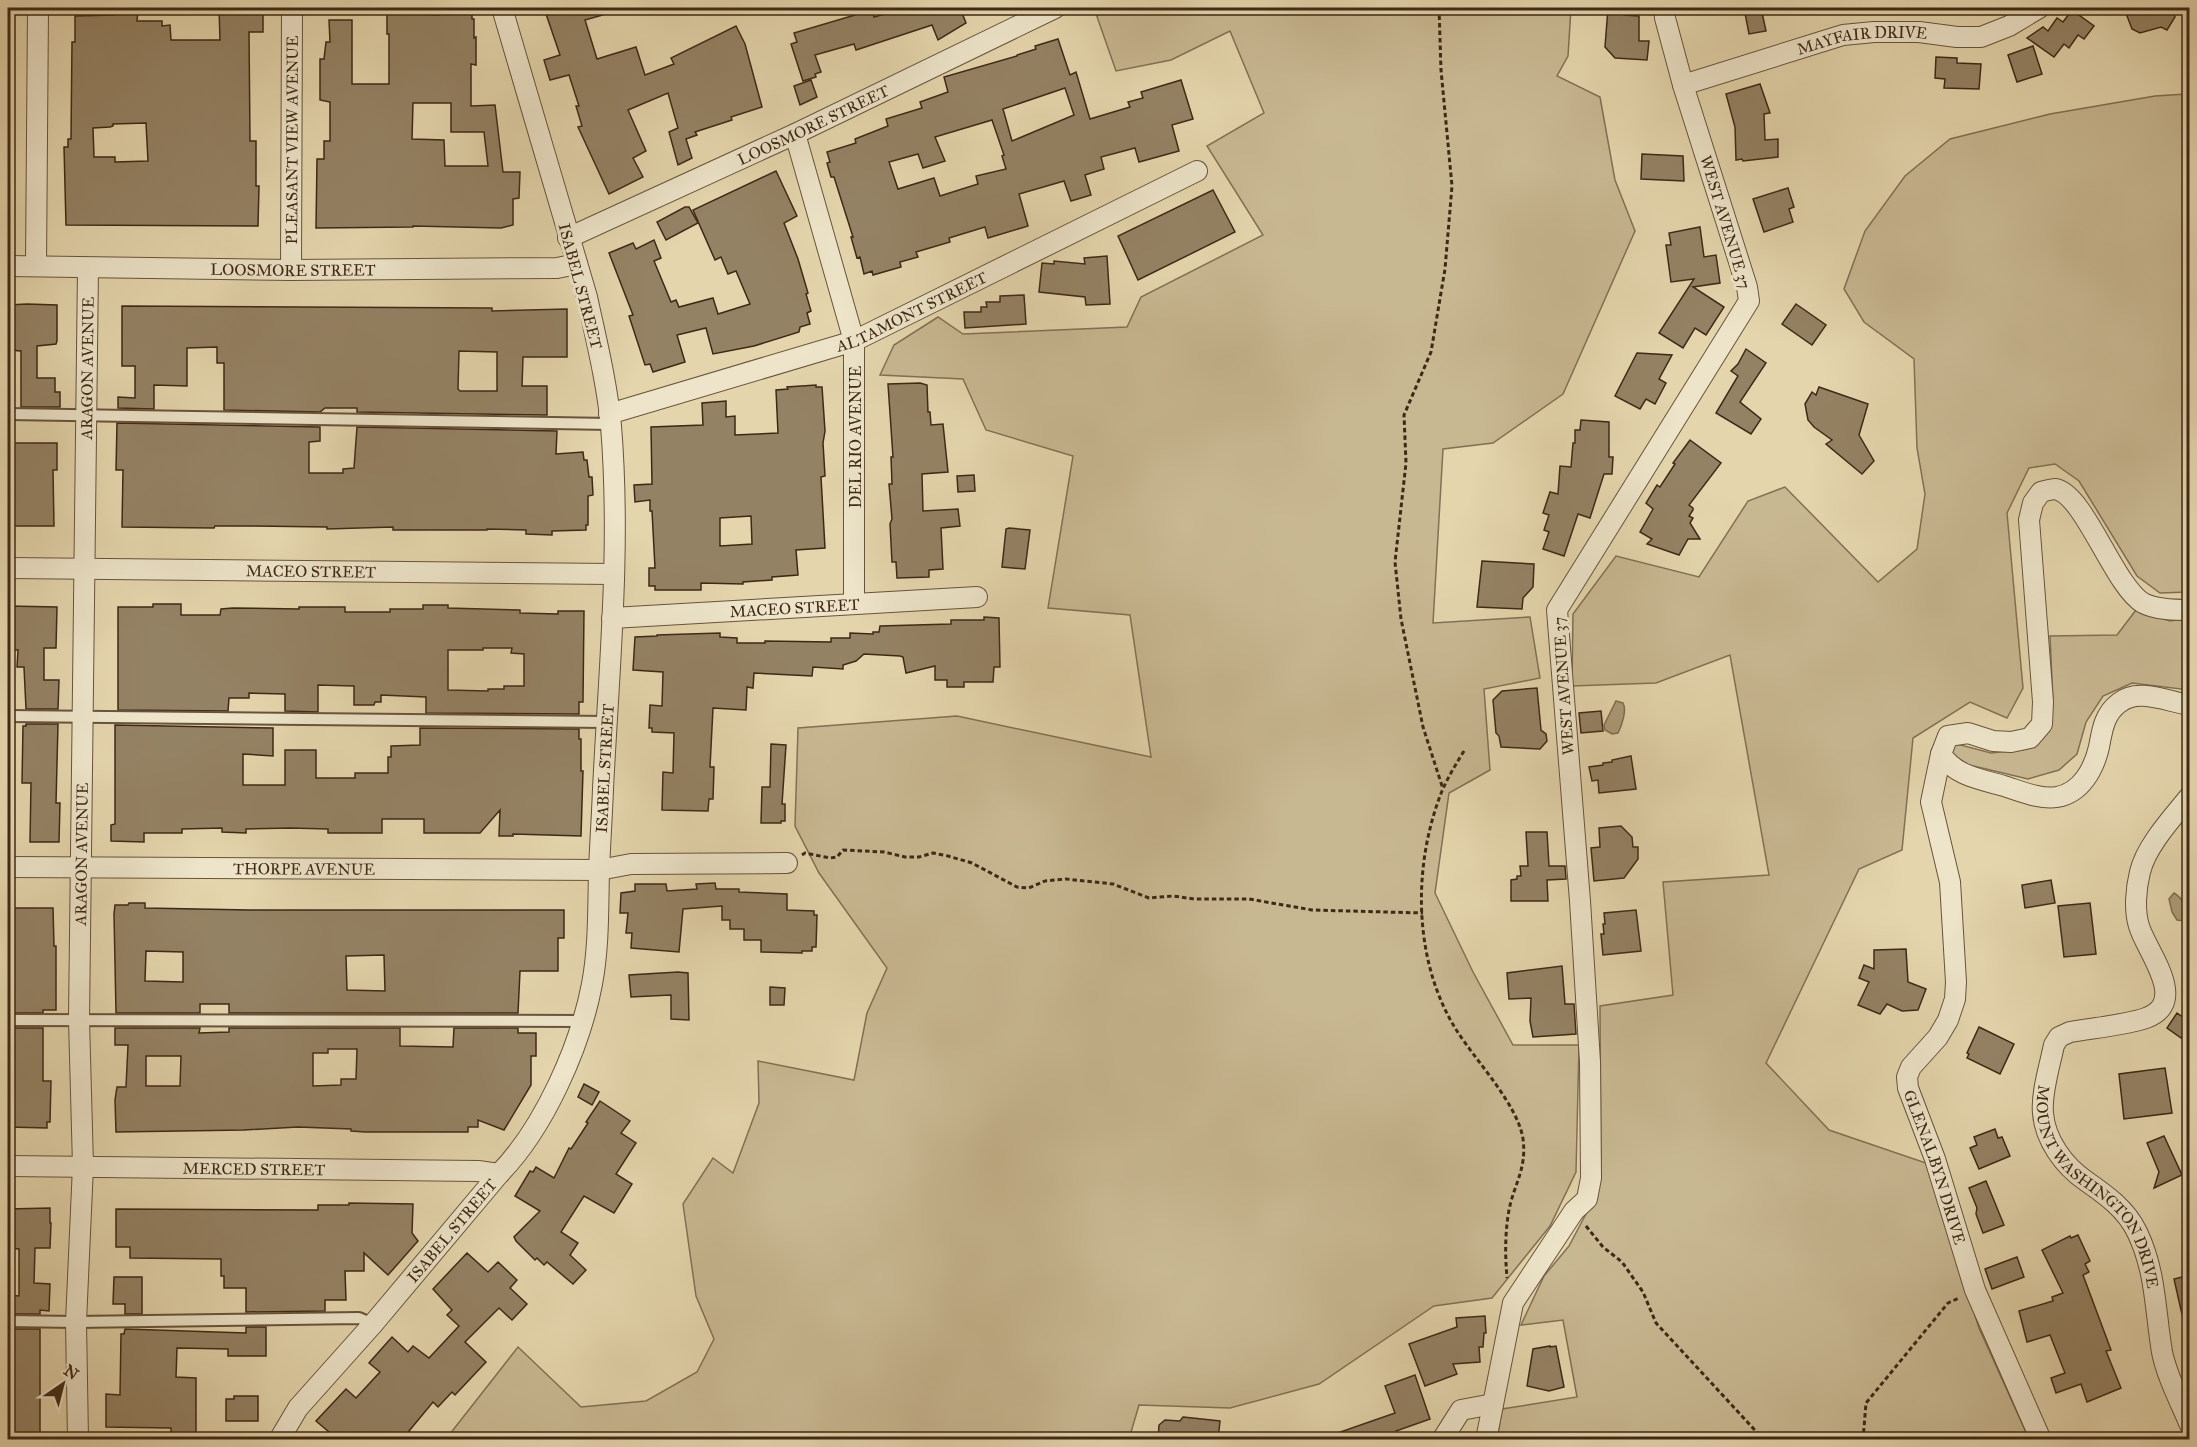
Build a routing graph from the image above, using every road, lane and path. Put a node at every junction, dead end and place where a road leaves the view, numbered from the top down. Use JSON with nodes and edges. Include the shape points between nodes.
{"nodes":[{"id":1,"x":38,"y":8,"type":"edge"},
{"id":2,"x":292,"y":8,"type":"edge"},
{"id":3,"x":502,"y":8,"type":"edge"},
{"id":4,"x":1055,"y":8,"type":"edge"},
{"id":5,"x":1439,"y":8,"type":"edge"},
{"id":6,"x":1664,"y":8,"type":"edge"},
{"id":7,"x":2039,"y":8,"type":"edge"},
{"id":8,"x":1683,"y":85,"type":"junction"},
{"id":9,"x":795,"y":134,"type":"junction"},
{"id":10,"x":1197,"y":171,"type":"dead end"},
{"id":11,"x":568,"y":238,"type":"junction"},
{"id":12,"x":577,"y":264,"type":"junction"},
{"id":13,"x":8,"y":266,"type":"edge"},
{"id":14,"x":36,"y":266,"type":"junction"},
{"id":15,"x":88,"y":268,"type":"junction"},
{"id":16,"x":291,"y":270,"type":"junction"},
{"id":17,"x":854,"y":341,"type":"junction"},
{"id":18,"x":8,"y":414,"type":"edge"},
{"id":19,"x":87,"y":415,"type":"junction"},
{"id":20,"x":610,"y":419,"type":"junction"},
{"id":21,"x":8,"y":568,"type":"edge"},
{"id":22,"x":83,"y":569,"type":"junction"},
{"id":23,"x":613,"y":574,"type":"junction"},
{"id":24,"x":977,"y":597,"type":"dead end"},
{"id":25,"x":854,"y":604,"type":"junction"},
{"id":26,"x":2190,"y":610,"type":"edge"},
{"id":27,"x":612,"y":618,"type":"junction"},
{"id":28,"x":2190,"y":705,"type":"edge"},
{"id":29,"x":8,"y":716,"type":"edge"},
{"id":30,"x":83,"y":716,"type":"junction"},
{"id":31,"x":607,"y":722,"type":"junction"},
{"id":32,"x":1464,"y":751,"type":"dead end"},
{"id":33,"x":1941,"y":754,"type":"junction"},
{"id":34,"x":1443,"y":789,"type":"junction"},
{"id":35,"x":2190,"y":796,"type":"edge"},
{"id":36,"x":787,"y":863,"type":"joint"},
{"id":37,"x":8,"y":867,"type":"edge"},
{"id":38,"x":82,"y":867,"type":"junction"},
{"id":39,"x":599,"y":870,"type":"junction"},
{"id":40,"x":1423,"y":913,"type":"junction"},
{"id":41,"x":8,"y":1020,"type":"edge"},
{"id":42,"x":79,"y":1020,"type":"junction"},
{"id":43,"x":583,"y":1021,"type":"junction"},
{"id":44,"x":8,"y":1166,"type":"edge"},
{"id":45,"x":83,"y":1166,"type":"junction"},
{"id":46,"x":500,"y":1174,"type":"junction"},
{"id":47,"x":1574,"y":1211,"type":"junction"},
{"id":48,"x":1975,"y":1290,"type":"junction"},
{"id":49,"x":1513,"y":1303,"type":"junction"},
{"id":50,"x":8,"y":1321,"type":"edge"},
{"id":51,"x":76,"y":1322,"type":"junction"},
{"id":52,"x":373,"y":1324,"type":"junction"},
{"id":53,"x":1493,"y":1404,"type":"junction"},
{"id":54,"x":2190,"y":1425,"type":"edge"},
{"id":55,"x":78,"y":1440,"type":"edge"},
{"id":56,"x":279,"y":1440,"type":"edge"},
{"id":57,"x":1442,"y":1440,"type":"edge"},
{"id":58,"x":1486,"y":1440,"type":"edge"},
{"id":59,"x":1764,"y":1440,"type":"edge"},
{"id":60,"x":1863,"y":1440,"type":"edge"},
{"id":61,"x":2041,"y":1440,"type":"edge"}],
"edges":[{"from":1,"to":14,"type":"street"},
{"from":2,"to":16,"type":"street","name":"PLEASANT VIEW AVENUE"},
{"from":3,"to":11,"type":"street","name":"ISABEL STREET"},
{"from":4,"to":9,"type":"street","name":"LOOSMORE STREET"},
{"from":5,"to":34,"type":"path","via":[[1452,186],[1445,269],[1431,352],[1404,415],[1406,463],[1395,562],[1401,619],[1423,727]]},
{"from":6,"to":8,"type":"street","name":"WEST AVENUE 37"},
{"from":7,"to":8,"type":"street","name":"MAYFAIR DRIVE","via":[[1981,37],[1919,32],[1843,35]]},
{"from":8,"to":47,"type":"street","name":"WEST AVENUE 37","via":[[1749,301],[1557,610],[1590,1062],[1591,1178],[1587,1199]]},
{"from":9,"to":11,"type":"street","name":"LOOSMORE STREET"},
{"from":9,"to":17,"type":"street","name":"DEL RIO AVENUE"},
{"from":10,"to":17,"type":"street","name":"ALTAMONT STREET"},
{"from":11,"to":12,"type":"street","name":"ISABEL STREET"},
{"from":12,"to":16,"type":"street","name":"LOOSMORE STREET","via":[[557,268]]},
{"from":12,"to":20,"type":"street","name":"ISABEL STREET","via":[[597,341]]},
{"from":13,"to":14,"type":"street","name":"LOOSMORE STREET"},
{"from":14,"to":15,"type":"street","name":"LOOSMORE STREET"},
{"from":15,"to":16,"type":"street","name":"LOOSMORE STREET"},
{"from":15,"to":19,"type":"street","name":"ARAGON AVENUE"},
{"from":17,"to":20,"type":"street","name":"ALTAMONT STREET"},
{"from":17,"to":25,"type":"street","name":"DEL RIO AVENUE"},
{"from":18,"to":19,"type":"lane"},
{"from":19,"to":20,"type":"lane"},
{"from":19,"to":22,"type":"street","name":"ARAGON AVENUE"},
{"from":20,"to":23,"type":"street","name":"ISABEL STREET"},
{"from":21,"to":22,"type":"street","name":"MACEO STREET"},
{"from":22,"to":23,"type":"street","name":"MACEO STREET"},
{"from":22,"to":30,"type":"street","name":"ARAGON AVENUE"},
{"from":23,"to":27,"type":"street","name":"ISABEL STREET"},
{"from":24,"to":25,"type":"street","name":"MACEO STREET"},
{"from":25,"to":27,"type":"street","name":"MACEO STREET"},
{"from":26,"to":33,"type":"street","via":[[2144,603],[2125,584],[2081,512],[2066,495],[2055,489],[2042,492],[2033,503],[2029,520],[2042,724],[2030,738],[2011,742],[1968,733],[1948,736]]},
{"from":27,"to":31,"type":"street","name":"ISABEL STREET"},
{"from":28,"to":33,"type":"street","via":[[2141,696],[2119,702],[2103,724],[2096,759],[2084,781],[2073,792],[2056,797],[2029,794],[1962,774]]},
{"from":29,"to":30,"type":"lane"},
{"from":30,"to":31,"type":"lane"},
{"from":30,"to":38,"type":"street","name":"ARAGON AVENUE"},
{"from":31,"to":39,"type":"street","name":"ISABEL STREET"},
{"from":32,"to":34,"type":"path"},
{"from":33,"to":48,"type":"street","name":"GLENALBYN DRIVE","via":[[1931,802],[1950,882],[1956,982],[1948,1020],[1918,1056],[1907,1077]]},
{"from":34,"to":40,"type":"path","via":[[1422,871]]},
{"from":35,"to":54,"type":"street","name":"MOUNT WASHINGTON DRIVE","via":[[2149,850],[2139,873],[2137,915],[2141,933],[2166,984],[2161,1006],[2145,1018],[2070,1032],[2059,1038],[2054,1045],[2043,1113],[2054,1148],[2083,1179],[2121,1208],[2137,1231],[2155,1285],[2163,1355]]},
{"from":36,"to":39,"type":"street","name":"THORPE AVENUE","via":[[631,864]]},
{"from":36,"to":40,"type":"path","via":[[805,853],[830,858],[843,850],[905,857],[933,853],[972,863],[1017,887],[1075,879],[1113,884],[1149,898],[1249,899],[1311,910]]},
{"from":37,"to":38,"type":"street","name":"THORPE AVENUE"},
{"from":38,"to":39,"type":"street","name":"THORPE AVENUE"},
{"from":38,"to":42,"type":"street","name":"ARAGON AVENUE"},
{"from":39,"to":43,"type":"street","name":"ISABEL STREET","via":[[598,935]]},
{"from":40,"to":49,"type":"path","via":[[1428,959],[1438,995],[1456,1030],[1504,1096],[1523,1138],[1523,1171],[1509,1209],[1505,1253]]},
{"from":41,"to":42,"type":"lane"},
{"from":42,"to":43,"type":"lane"},
{"from":42,"to":45,"type":"street","name":"ARAGON AVENUE"},
{"from":43,"to":46,"type":"street","name":"ISABEL STREET","via":[[556,1089],[518,1155]]},
{"from":44,"to":45,"type":"street","name":"MERCED STREET"},
{"from":45,"to":46,"type":"street","name":"MERCED STREET"},
{"from":45,"to":51,"type":"street","name":"ARAGON AVENUE"},
{"from":46,"to":52,"type":"street","name":"ISABEL STREET"},
{"from":47,"to":49,"type":"street","name":"WEST AVENUE 37"},
{"from":47,"to":59,"type":"path","via":[[1603,1247],[1622,1262],[1643,1292],[1656,1323]]},
{"from":48,"to":60,"type":"path","via":[[1948,1303],[1866,1402]]},
{"from":48,"to":61,"type":"street","name":"GLENALBYN DRIVE"},
{"from":49,"to":53,"type":"street","name":"WEST AVENUE 37"},
{"from":50,"to":51,"type":"lane"},
{"from":51,"to":52,"type":"lane","via":[[359,1318]]},
{"from":51,"to":55,"type":"street","name":"ARAGON AVENUE"},
{"from":52,"to":56,"type":"street","name":"ISABEL STREET","via":[[298,1408]]},
{"from":53,"to":57,"type":"street","via":[[1461,1410]]},
{"from":53,"to":58,"type":"street","name":"WEST AVENUE 37"}]}
